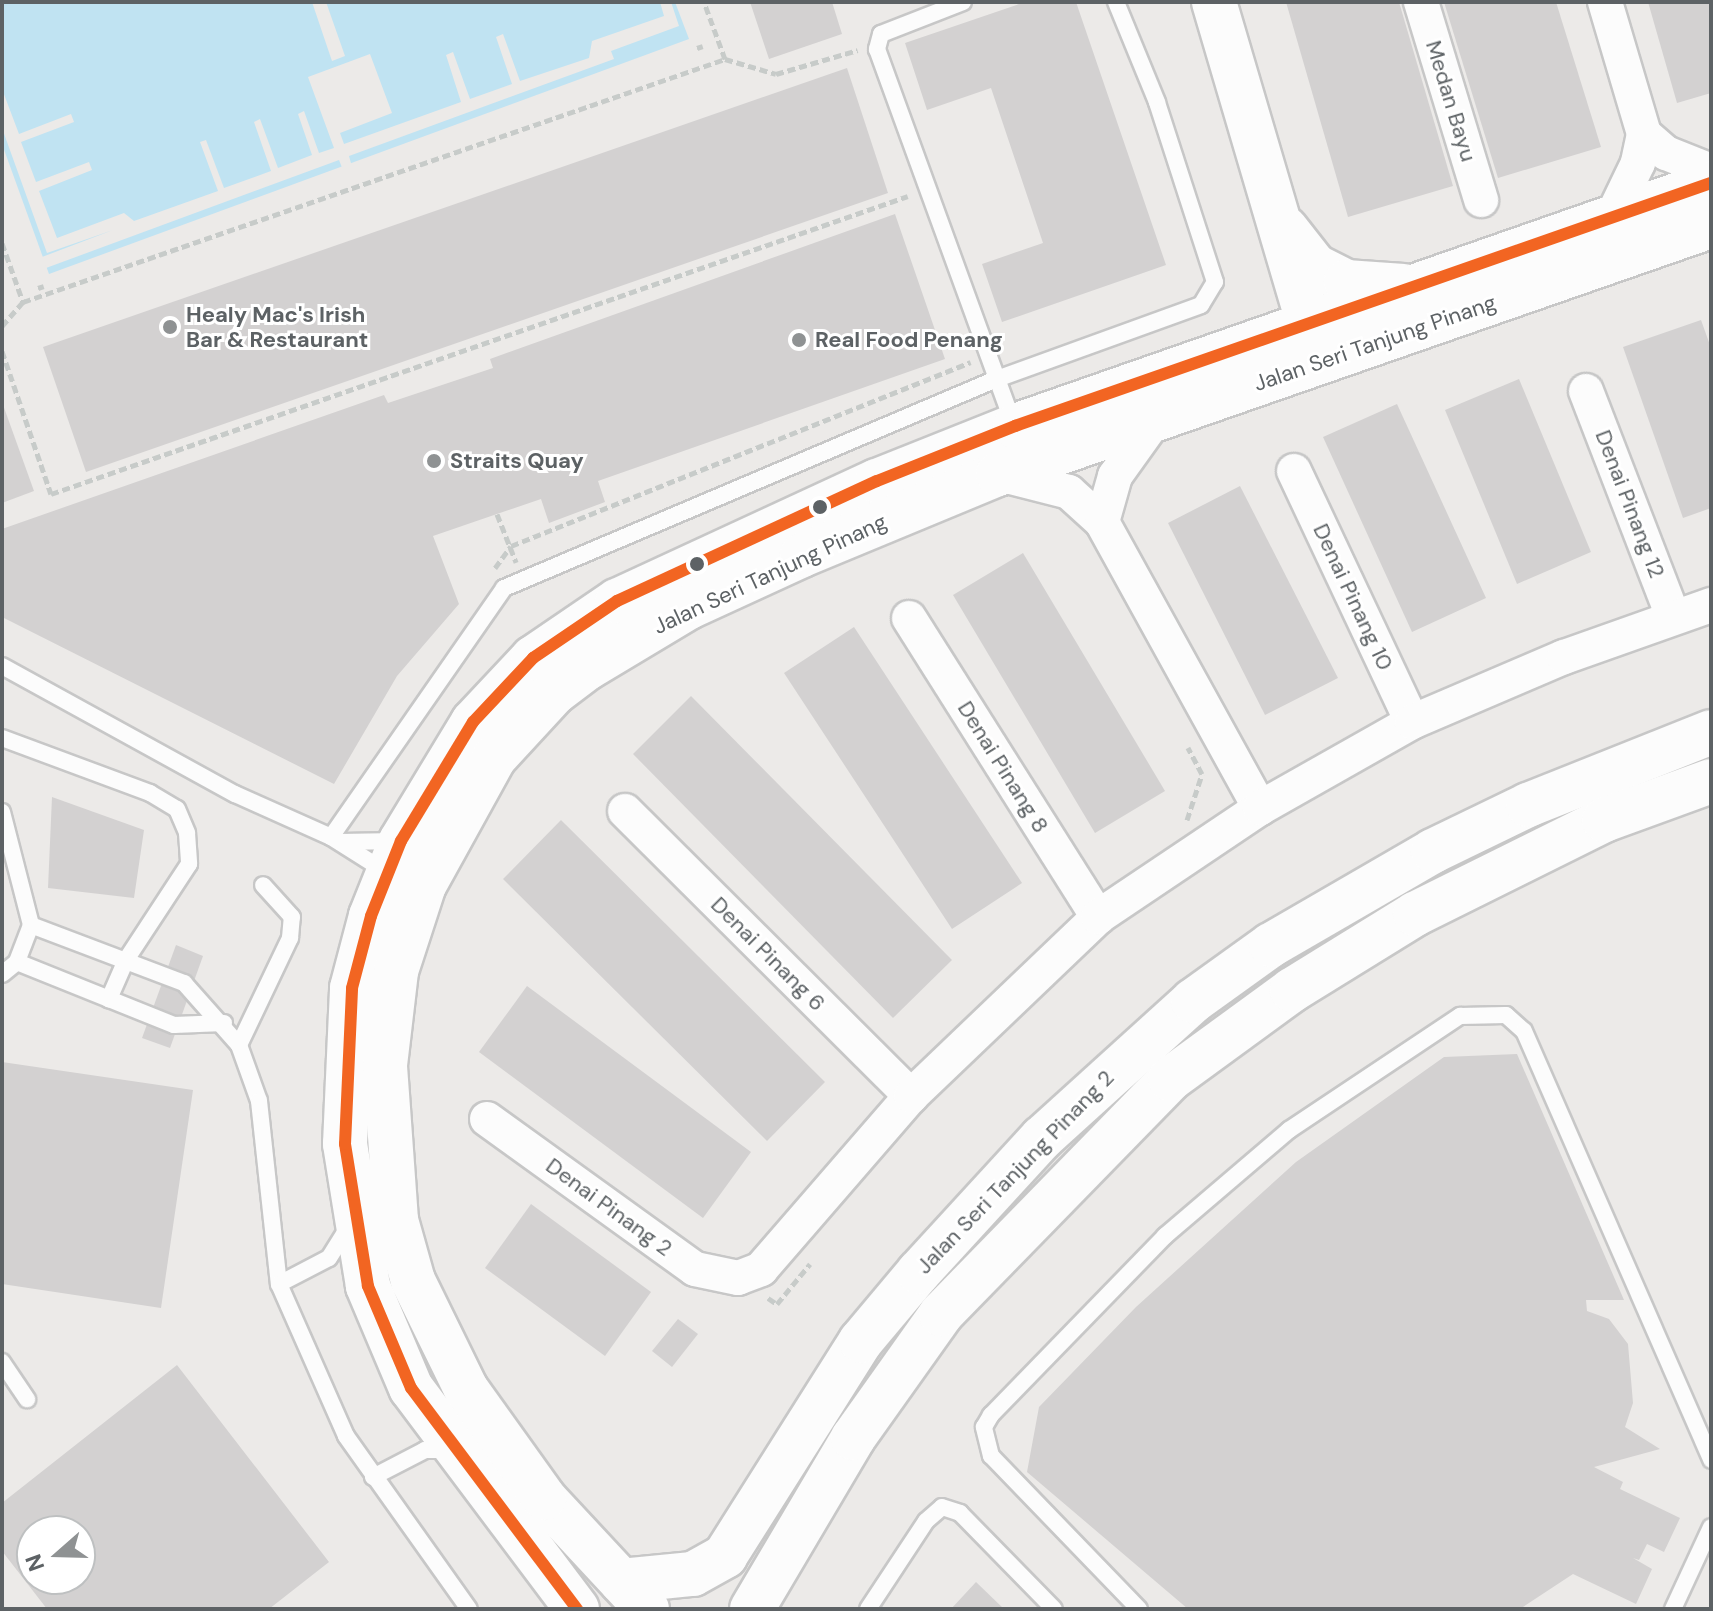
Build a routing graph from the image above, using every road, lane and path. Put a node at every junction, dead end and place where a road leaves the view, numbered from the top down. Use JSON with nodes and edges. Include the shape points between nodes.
{"nodes":[{"id":1,"x":704,"y":2,"type":"edge"},
{"id":2,"x":963,"y":2,"type":"edge"},
{"id":3,"x":1116,"y":2,"type":"edge"},
{"id":4,"x":1214,"y":2,"type":"edge"},
{"id":5,"x":1421,"y":2,"type":"edge"},
{"id":6,"x":1605,"y":2,"type":"edge"},
{"id":7,"x":877,"y":49,"type":"junction"},
{"id":8,"x":725,"y":59,"type":"junction"},
{"id":9,"x":1644,"y":134,"type":"junction"},
{"id":10,"x":1711,"y":171,"type":"edge"},
{"id":11,"x":1711,"y":183,"type":"edge"},
{"id":12,"x":926,"y":189,"type":"junction"},
{"id":13,"x":1481,"y":200,"type":"dead end"},
{"id":14,"x":1273,"y":202,"type":"junction"},
{"id":15,"x":1611,"y":219,"type":"junction"},
{"id":16,"x":1711,"y":226,"type":"edge"},
{"id":17,"x":2,"y":243,"type":"edge"},
{"id":18,"x":1415,"y":287,"type":"junction"},
{"id":19,"x":23,"y":302,"type":"junction"},
{"id":20,"x":1309,"y":325,"type":"junction"},
{"id":21,"x":2,"y":326,"type":"edge"},
{"id":22,"x":2,"y":351,"type":"edge"},
{"id":23,"x":441,"y":359,"type":"junction"},
{"id":24,"x":446,"y":369,"type":"dead end"},
{"id":25,"x":994,"y":380,"type":"junction"},
{"id":26,"x":1586,"y":391,"type":"dead end"},
{"id":27,"x":1155,"y":420,"type":"junction"},
{"id":28,"x":1015,"y":426,"type":"junction"},
{"id":29,"x":1294,"y":471,"type":"dead end"},
{"id":30,"x":998,"y":474,"type":"junction"},
{"id":31,"x":497,"y":514,"type":"dead end"},
{"id":32,"x":1102,"y":522,"type":"junction"},
{"id":33,"x":523,"y":582,"type":"junction"},
{"id":34,"x":1711,"y":605,"type":"edge"},
{"id":35,"x":1673,"y":617,"type":"junction"},
{"id":36,"x":909,"y":618,"type":"dead end"},
{"id":37,"x":2,"y":666,"type":"edge"},
{"id":38,"x":1412,"y":722,"type":"junction"},
{"id":39,"x":1180,"y":732,"type":"dead end"},
{"id":40,"x":1711,"y":732,"type":"edge"},
{"id":41,"x":2,"y":738,"type":"edge"},
{"id":42,"x":1711,"y":781,"type":"edge"},
{"id":43,"x":1260,"y":808,"type":"junction"},
{"id":44,"x":625,"y":811,"type":"dead end"},
{"id":45,"x":2,"y":815,"type":"edge"},
{"id":46,"x":1185,"y":825,"type":"dead end"},
{"id":47,"x":336,"y":839,"type":"junction"},
{"id":48,"x":404,"y":866,"type":"junction"},
{"id":49,"x":263,"y":885,"type":"dead end"},
{"id":50,"x":1098,"y":917,"type":"junction"},
{"id":51,"x":31,"y":925,"type":"junction"},
{"id":52,"x":126,"y":960,"type":"junction"},
{"id":53,"x":17,"y":962,"type":"junction"},
{"id":54,"x":2,"y":974,"type":"edge"},
{"id":55,"x":109,"y":999,"type":"junction"},
{"id":56,"x":224,"y":1023,"type":"junction"},
{"id":57,"x":239,"y":1045,"type":"junction"},
{"id":58,"x":911,"y":1096,"type":"junction"},
{"id":59,"x":487,"y":1119,"type":"dead end"},
{"id":60,"x":354,"y":1218,"type":"junction"},
{"id":61,"x":817,"y":1255,"type":"dead end"},
{"id":62,"x":738,"y":1278,"type":"junction"},
{"id":63,"x":279,"y":1284,"type":"junction"},
{"id":64,"x":2,"y":1362,"type":"edge"},
{"id":65,"x":27,"y":1399,"type":"dead end"},
{"id":66,"x":456,"y":1451,"type":"junction"},
{"id":67,"x":1711,"y":1460,"type":"edge"},
{"id":68,"x":373,"y":1477,"type":"junction"},
{"id":69,"x":1711,"y":1527,"type":"edge"},
{"id":70,"x":634,"y":1595,"type":"edge"},
{"id":71,"x":469,"y":1609,"type":"edge"},
{"id":72,"x":577,"y":1609,"type":"edge"},
{"id":73,"x":752,"y":1609,"type":"edge"},
{"id":74,"x":868,"y":1609,"type":"edge"},
{"id":75,"x":1054,"y":1609,"type":"edge"},
{"id":76,"x":1139,"y":1609,"type":"edge"},
{"id":77,"x":1673,"y":1609,"type":"edge"}],
"edges":[{"from":1,"to":8,"type":"path"},
{"from":2,"to":7,"type":"lane","via":[[881,34]]},
{"from":3,"to":25,"type":"lane","via":[[1157,102],[1215,282],[1201,305]]},
{"from":4,"to":14,"type":"main road"},
{"from":5,"to":13,"type":"street","name":"Medan Bayu"},
{"from":6,"to":9,"type":"street"},
{"from":7,"to":8,"type":"path","via":[[849,50],[776,74]]},
{"from":7,"to":12,"type":"lane"},
{"from":8,"to":19,"type":"path"},
{"from":9,"to":10,"type":"street","via":[[1666,153]]},
{"from":9,"to":15,"type":"street","via":[[1638,163]]},
{"from":11,"to":15,"type":"main road","name":"Jalan Seri Tanjung Pinang"},
{"from":12,"to":23,"type":"path"},
{"from":12,"to":25,"type":"lane"},
{"from":14,"to":18,"type":"main road","via":[[1295,247],[1315,266],[1346,282]]},
{"from":14,"to":20,"type":"main road"},
{"from":15,"to":18,"type":"main road","name":"Jalan Seri Tanjung Pinang"},
{"from":16,"to":27,"type":"main road","name":"Jalan Seri Tanjung Pinang"},
{"from":17,"to":19,"type":"path"},
{"from":18,"to":20,"type":"main road","name":"Jalan Seri Tanjung Pinang"},
{"from":19,"to":21,"type":"path"},
{"from":20,"to":28,"type":"main road","name":"Jalan Seri Tanjung Pinang"},
{"from":22,"to":23,"type":"path","via":[[51,494]]},
{"from":23,"to":24,"type":"path"},
{"from":25,"to":28,"type":"lane"},
{"from":25,"to":33,"type":"lane"},
{"from":26,"to":35,"type":"street","name":"Denai Pinang 12"},
{"from":27,"to":30,"type":"main road","name":"Jalan Seri Tanjung Pinang"},
{"from":27,"to":32,"type":"street","via":[[1115,476]]},
{"from":28,"to":48,"type":"main road","name":"Jalan Seri Tanjung Pinang","via":[[671,572],[563,635],[504,686],[473,722]]},
{"from":29,"to":38,"type":"street","name":"Denai Pinang 10"},
{"from":30,"to":32,"type":"street","via":[[1069,492]]},
{"from":30,"to":48,"type":"main road","name":"Jalan Seri Tanjung Pinang","via":[[699,602],[587,668],[494,758]]},
{"from":31,"to":33,"type":"path"},
{"from":32,"to":43,"type":"street"},
{"from":33,"to":47,"type":"lane","via":[[504,588]]},
{"from":34,"to":35,"type":"street"},
{"from":35,"to":38,"type":"street"},
{"from":36,"to":50,"type":"street","name":"Denai Pinang 8"},
{"from":37,"to":47,"type":"lane","via":[[235,794]]},
{"from":38,"to":43,"type":"street"},
{"from":39,"to":46,"type":"path","via":[[1202,774]]},
{"from":40,"to":70,"type":"main road","name":"Jalan Seri Tanjung Pinang 2","via":[[1528,805],[1433,851],[1271,945],[1193,1001],[1042,1138],[899,1295],[861,1341],[725,1556]]},
{"from":41,"to":52,"type":"lane","via":[[150,793],[177,809],[189,864]]},
{"from":42,"to":73,"type":"main road","name":"Jalan Seri Tanjung Pinang 2","via":[[1604,820],[1415,914],[1292,990],[1170,1079],[941,1314],[853,1438]]},
{"from":43,"to":50,"type":"street"},
{"from":44,"to":58,"type":"street","name":"Denai Pinang 6"},
{"from":45,"to":51,"type":"lane"},
{"from":47,"to":48,"type":"lane"},
{"from":47,"to":48,"type":"lane"},
{"from":48,"to":60,"type":"main road","name":"Jalan Seri Tanjung Pinang","via":[[352,988],[344,1063]]},
{"from":48,"to":70,"type":"main road","name":"Jalan Seri Tanjung Pinang","via":[[385,1065],[385,1136],[403,1244],[438,1338],[466,1389],[544,1498]]},
{"from":49,"to":57,"type":"lane","via":[[292,917],[290,938]]},
{"from":50,"to":58,"type":"street"},
{"from":51,"to":52,"type":"lane"},
{"from":51,"to":53,"type":"lane"},
{"from":52,"to":55,"type":"lane"},
{"from":52,"to":56,"type":"lane","via":[[184,983]]},
{"from":53,"to":54,"type":"lane"},
{"from":53,"to":55,"type":"lane"},
{"from":55,"to":56,"type":"lane","via":[[174,1025]]},
{"from":56,"to":57,"type":"lane"},
{"from":57,"to":63,"type":"lane","via":[[259,1101]]},
{"from":58,"to":62,"type":"street","via":[[782,1250]]},
{"from":59,"to":62,"type":"street","name":"Denai Pinang 2","via":[[695,1269]]},
{"from":60,"to":63,"type":"lane","via":[[329,1258]]},
{"from":60,"to":66,"type":"main road","name":"Jalan Seri Tanjung Pinang","via":[[385,1334],[411,1388]]},
{"from":61,"to":62,"type":"path","via":[[777,1304]]},
{"from":63,"to":68,"type":"lane","via":[[319,1382]]},
{"from":64,"to":65,"type":"lane"},
{"from":66,"to":68,"type":"lane","via":[[425,1450]]},
{"from":66,"to":72,"type":"main road","name":"Jalan Seri Tanjung Pinang"},
{"from":67,"to":76,"type":"lane","via":[[1524,1031],[1506,1015],[1460,1016],[1278,1139],[1165,1236],[991,1415],[986,1442],[1002,1469]]},
{"from":68,"to":71,"type":"lane"},
{"from":69,"to":77,"type":"lane"},
{"from":74,"to":75,"type":"lane","via":[[926,1521],[942,1507],[960,1513]]}]}
